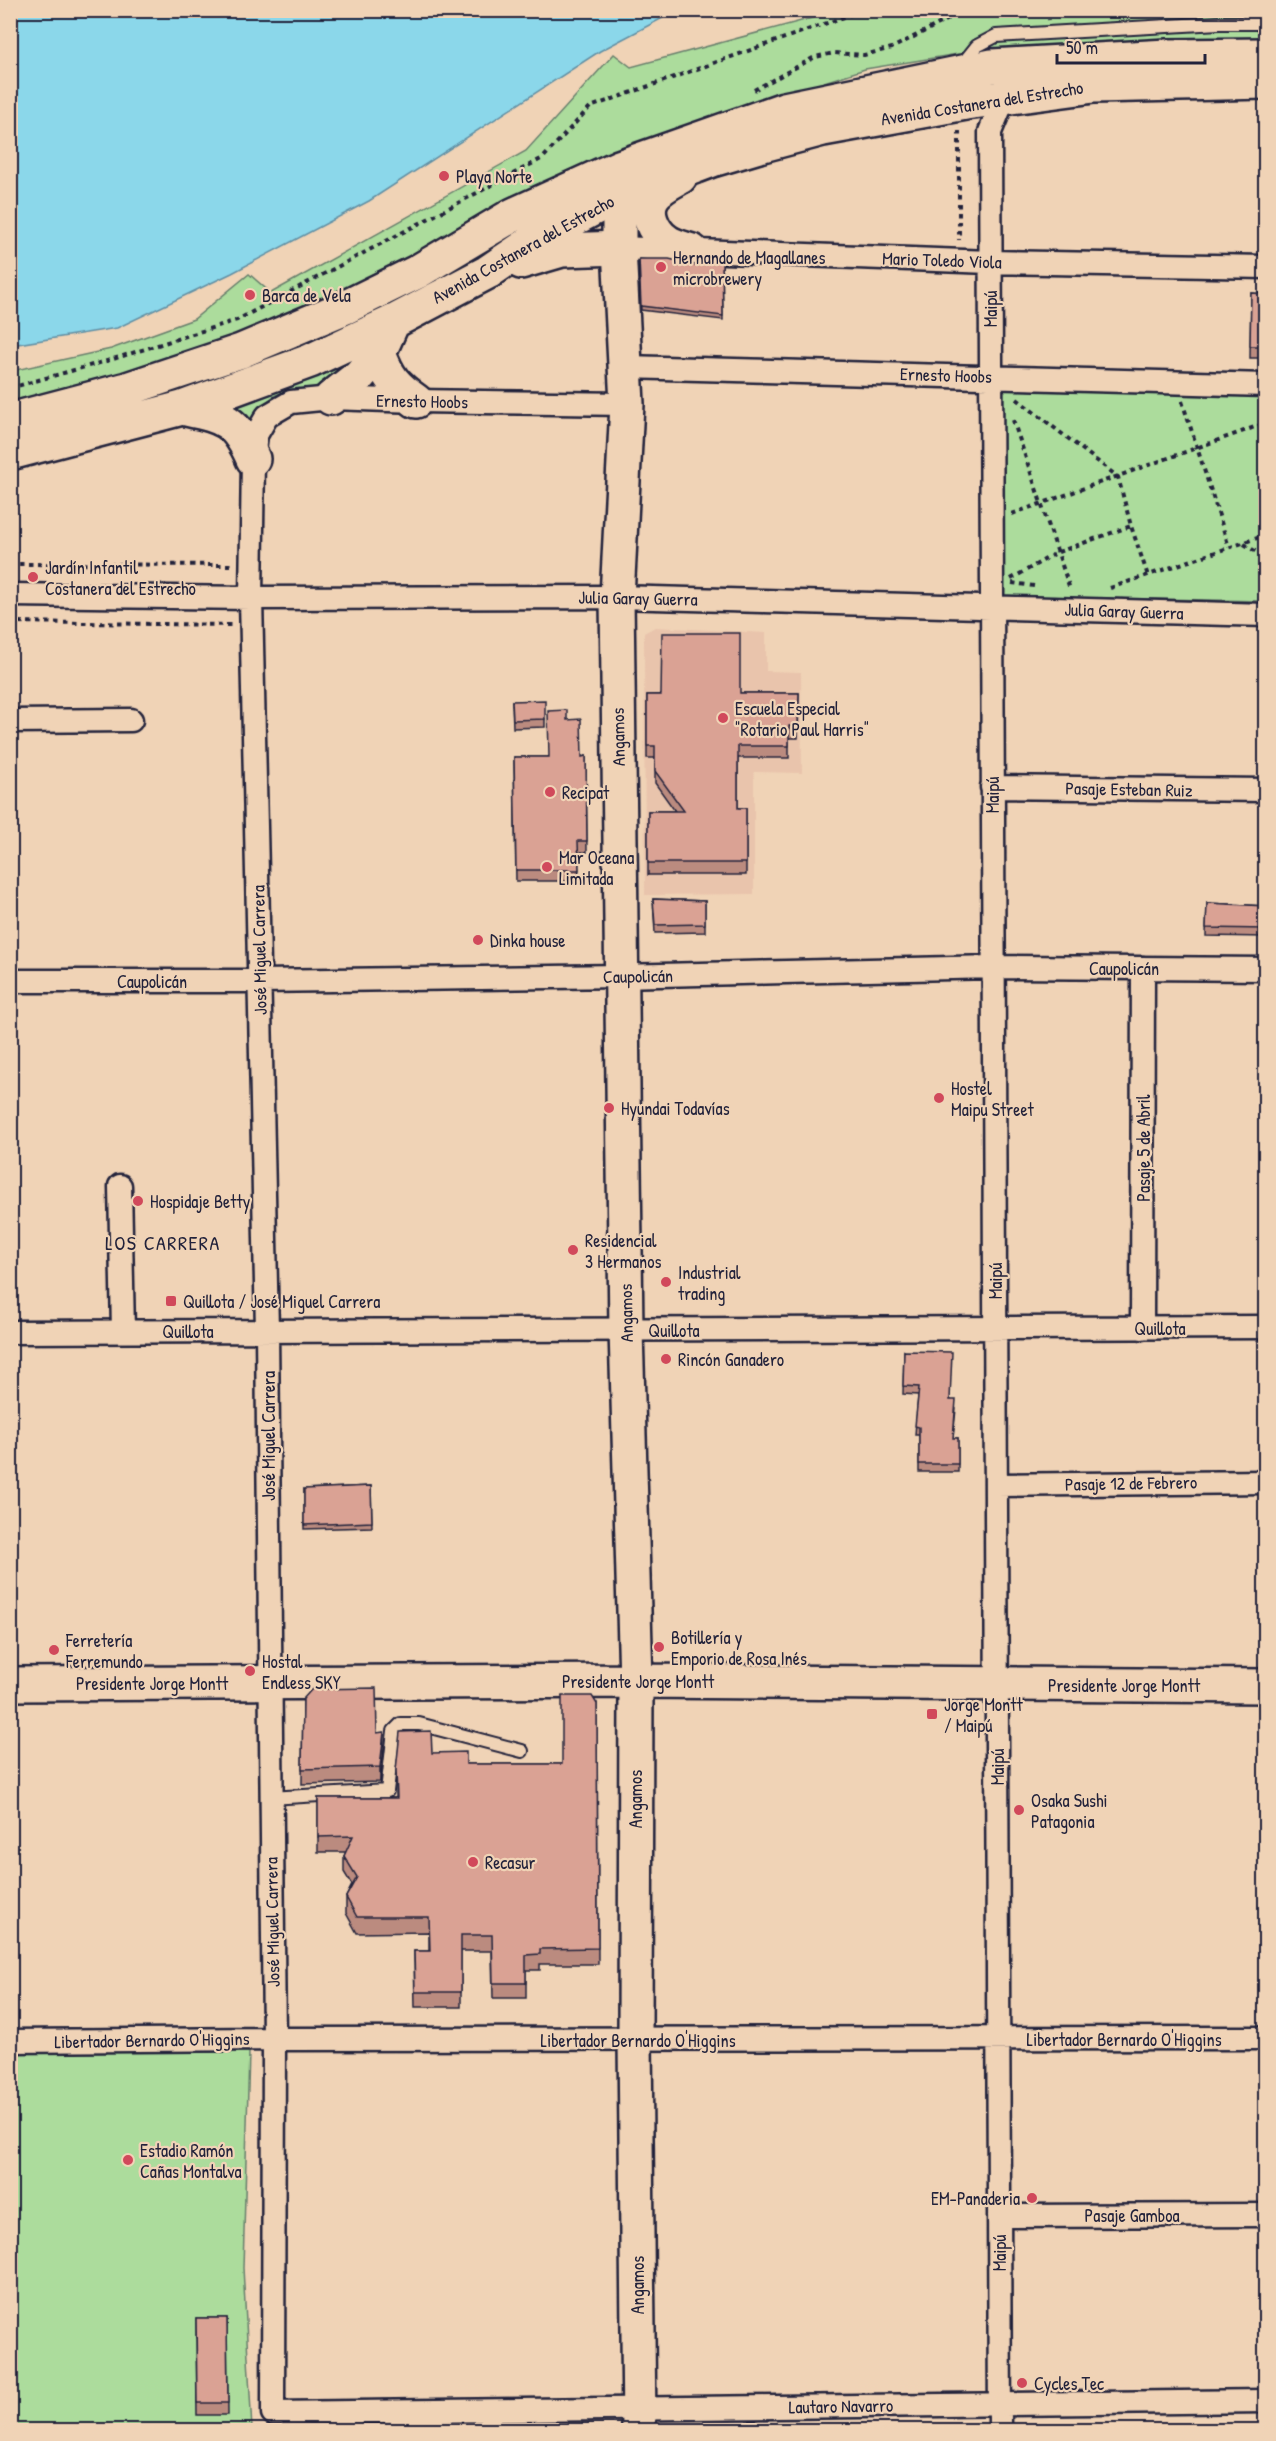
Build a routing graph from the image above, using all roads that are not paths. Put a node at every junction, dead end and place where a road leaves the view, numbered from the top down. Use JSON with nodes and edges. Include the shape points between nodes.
{"nodes":[{"id":1,"x":1266,"y":23,"type":"edge"},
{"id":2,"x":954,"y":73,"type":"junction"},
{"id":3,"x":1262,"y":73,"type":"edge"},
{"id":4,"x":911,"y":81,"type":"junction"},
{"id":5,"x":1004,"y":98,"type":"junction"},
{"id":6,"x":962,"y":115,"type":"junction"},
{"id":7,"x":990,"y":132,"type":"junction"},
{"id":8,"x":652,"y":154,"type":"junction"},
{"id":9,"x":712,"y":160,"type":"junction"},
{"id":10,"x":618,"y":195,"type":"junction"},
{"id":11,"x":619,"y":249,"type":"junction"},
{"id":12,"x":692,"y":251,"type":"junction"},
{"id":13,"x":990,"y":262,"type":"junction"},
{"id":14,"x":1266,"y":267,"type":"edge"},
{"id":15,"x":488,"y":272,"type":"junction"},
{"id":16,"x":393,"y":322,"type":"junction"},
{"id":17,"x":379,"y":353,"type":"junction"},
{"id":18,"x":626,"y":367,"type":"junction"},
{"id":19,"x":991,"y":376,"type":"junction"},
{"id":20,"x":1266,"y":385,"type":"edge"},
{"id":21,"x":331,"y":398,"type":"junction"},
{"id":22,"x":416,"y":401,"type":"junction"},
{"id":23,"x":627,"y":404,"type":"junction"},
{"id":24,"x":182,"y":408,"type":"junction"},
{"id":25,"x":10,"y":420,"type":"edge"},
{"id":26,"x":10,"y":453,"type":"edge"},
{"id":27,"x":254,"y":459,"type":"junction"},
{"id":28,"x":10,"y":595,"type":"edge"},
{"id":29,"x":617,"y":597,"type":"junction"},
{"id":30,"x":250,"y":598,"type":"junction"},
{"id":31,"x":992,"y":607,"type":"junction"},
{"id":32,"x":1266,"y":615,"type":"edge"},
{"id":33,"x":131,"y":720,"type":"dead end"},
{"id":34,"x":10,"y":722,"type":"edge"},
{"id":35,"x":992,"y":788,"type":"junction"},
{"id":36,"x":1266,"y":790,"type":"edge"},
{"id":37,"x":993,"y":967,"type":"junction"},
{"id":38,"x":1143,"y":968,"type":"junction"},
{"id":39,"x":1266,"y":969,"type":"edge"},
{"id":40,"x":620,"y":976,"type":"junction"},
{"id":41,"x":10,"y":981,"type":"edge"},
{"id":42,"x":260,"y":981,"type":"junction"},
{"id":43,"x":120,"y":1186,"type":"dead end"},
{"id":44,"x":1266,"y":1327,"type":"edge"},
{"id":45,"x":1142,"y":1328,"type":"junction"},
{"id":46,"x":995,"y":1329,"type":"junction"},
{"id":47,"x":267,"y":1330,"type":"junction"},
{"id":48,"x":626,"y":1330,"type":"junction"},
{"id":49,"x":123,"y":1331,"type":"junction"},
{"id":50,"x":10,"y":1332,"type":"edge"},
{"id":51,"x":1266,"y":1482,"type":"edge"},
{"id":52,"x":996,"y":1485,"type":"junction"},
{"id":53,"x":636,"y":1681,"type":"junction"},
{"id":54,"x":269,"y":1682,"type":"junction"},
{"id":55,"x":10,"y":1684,"type":"edge"},
{"id":56,"x":997,"y":1684,"type":"junction"},
{"id":57,"x":1266,"y":1686,"type":"edge"},
{"id":58,"x":522,"y":1752,"type":"dead end"},
{"id":59,"x":270,"y":1798,"type":"junction"},
{"id":60,"x":1266,"y":2038,"type":"edge"},
{"id":61,"x":274,"y":2039,"type":"junction"},
{"id":62,"x":998,"y":2039,"type":"junction"},
{"id":63,"x":635,"y":2040,"type":"junction"},
{"id":64,"x":10,"y":2041,"type":"edge"},
{"id":65,"x":1266,"y":2215,"type":"edge"},
{"id":66,"x":999,"y":2216,"type":"junction"},
{"id":67,"x":1266,"y":2401,"type":"edge"},
{"id":68,"x":1000,"y":2403,"type":"junction"},
{"id":69,"x":273,"y":2413,"type":"joint"},
{"id":70,"x":638,"y":2420,"type":"edge"},
{"id":71,"x":1000,"y":2430,"type":"edge"}],
"edges":[{"from":1,"to":2,"type":"lane","via":[[996,36],[977,46]]},
{"from":2,"to":3,"type":"main road","name":"Avenida Costanera del Estrecho","via":[[992,66],[1167,56]]},
{"from":2,"to":4,"type":"main road","name":"Avenida Costanera del Estrecho"},
{"from":3,"to":5,"type":"main road","name":"Avenida Costanera del Estrecho","via":[[1094,86]]},
{"from":4,"to":6,"type":"main road"},
{"from":4,"to":8,"type":"main road","name":"Avenida Costanera del Estrecho","via":[[784,109]]},
{"from":5,"to":6,"type":"main road","name":"Avenida Costanera del Estrecho"},
{"from":5,"to":7,"type":"street","name":"Maipú"},
{"from":6,"to":7,"type":"street"},
{"from":6,"to":9,"type":"main road","name":"Avenida Costanera del Estrecho","via":[[823,129]]},
{"from":7,"to":13,"type":"street","name":"Maipú"},
{"from":8,"to":10,"type":"main road"},
{"from":8,"to":25,"type":"main road","name":"Avenida Costanera del Estrecho","via":[[513,215],[417,272],[348,306],[241,351],[127,389]]},
{"from":9,"to":10,"type":"main road","name":"Avenida Costanera del Estrecho"},
{"from":9,"to":12,"type":"main road","via":[[666,185],[652,198],[649,212],[655,231],[666,241]]},
{"from":10,"to":11,"type":"main road","name":"Angamos"},
{"from":10,"to":15,"type":"main road","name":"Avenida Costanera del Estrecho","via":[[534,240]]},
{"from":11,"to":12,"type":"street","name":"Mario Toledo Viola"},
{"from":11,"to":15,"type":"main road","via":[[562,250]]},
{"from":11,"to":18,"type":"main road","name":"Angamos"},
{"from":12,"to":13,"type":"street","name":"Mario Toledo Viola"},
{"from":13,"to":14,"type":"street","name":"Mario Toledo Viola"},
{"from":13,"to":19,"type":"street","name":"Maipú"},
{"from":15,"to":16,"type":"main road","name":"Avenida Costanera del Estrecho"},
{"from":16,"to":17,"type":"main road"},
{"from":16,"to":24,"type":"main road","name":"Avenida Costanera del Estrecho","via":[[310,361]]},
{"from":17,"to":21,"type":"main road","via":[[359,376]]},
{"from":17,"to":22,"type":"main road","via":[[386,374]]},
{"from":18,"to":19,"type":"street","name":"Ernesto Hoobs"},
{"from":18,"to":23,"type":"main road","name":"Angamos"},
{"from":19,"to":20,"type":"street","name":"Ernesto Hoobs"},
{"from":19,"to":31,"type":"street","name":"Maipú"},
{"from":21,"to":22,"type":"street","name":"Ernesto Hoobs"},
{"from":21,"to":27,"type":"street","name":"Ernesto Hoobs","via":[[291,402],[267,416],[256,435]]},
{"from":22,"to":23,"type":"street","name":"Ernesto Hoobs"},
{"from":23,"to":29,"type":"main road","name":"Angamos"},
{"from":24,"to":26,"type":"main road","name":"Avenida Costanera del Estrecho"},
{"from":24,"to":27,"type":"main road","via":[[221,417],[244,439]]},
{"from":27,"to":30,"type":"street","name":"José Miguel Carrera"},
{"from":28,"to":30,"type":"street","name":"Julia Garay Guerra"},
{"from":29,"to":30,"type":"street","name":"Julia Garay Guerra"},
{"from":29,"to":31,"type":"street","name":"Julia Garay Guerra"},
{"from":29,"to":40,"type":"main road","name":"Angamos"},
{"from":30,"to":42,"type":"street","name":"José Miguel Carrera"},
{"from":31,"to":32,"type":"street","name":"Julia Garay Guerra"},
{"from":31,"to":35,"type":"street","name":"Maipú"},
{"from":33,"to":34,"type":"street"},
{"from":35,"to":36,"type":"street","name":"Pasaje Esteban Ruiz"},
{"from":35,"to":37,"type":"street","name":"Maipú"},
{"from":37,"to":38,"type":"street","name":"Caupolicán"},
{"from":37,"to":40,"type":"street","name":"Caupolicán"},
{"from":37,"to":46,"type":"street","name":"Maipú"},
{"from":38,"to":39,"type":"street","name":"Caupolicán"},
{"from":38,"to":45,"type":"street","name":"Pasaje 5 de Abril"},
{"from":40,"to":42,"type":"street","name":"Caupolicán"},
{"from":40,"to":48,"type":"main road","name":"Angamos"},
{"from":41,"to":42,"type":"street","name":"Caupolicán"},
{"from":42,"to":47,"type":"street","name":"José Miguel Carrera"},
{"from":43,"to":49,"type":"street"},
{"from":44,"to":45,"type":"street","name":"Quillota"},
{"from":45,"to":46,"type":"street","name":"Quillota"},
{"from":46,"to":48,"type":"street","name":"Quillota"},
{"from":46,"to":52,"type":"street","name":"Maipú"},
{"from":47,"to":48,"type":"street","name":"Quillota"},
{"from":47,"to":49,"type":"street","name":"Quillota"},
{"from":47,"to":54,"type":"street","name":"José Miguel Carrera"},
{"from":48,"to":53,"type":"main road","name":"Angamos"},
{"from":49,"to":50,"type":"street","name":"Quillota"},
{"from":51,"to":52,"type":"street","name":"Pasaje 12 de Febrero"},
{"from":52,"to":56,"type":"street","name":"Maipú"},
{"from":53,"to":54,"type":"main road","name":"Presidente Jorge Montt"},
{"from":53,"to":56,"type":"main road","name":"Presidente Jorge Montt"},
{"from":53,"to":63,"type":"main road","name":"Angamos"},
{"from":54,"to":55,"type":"main road","name":"Presidente Jorge Montt"},
{"from":54,"to":59,"type":"street","name":"José Miguel Carrera"},
{"from":56,"to":57,"type":"main road","name":"Presidente Jorge Montt"},
{"from":56,"to":62,"type":"street","name":"Maipú"},
{"from":58,"to":59,"type":"lane","via":[[419,1724],[401,1724],[394,1731],[387,1791]]},
{"from":59,"to":61,"type":"street","name":"José Miguel Carrera"},
{"from":60,"to":62,"type":"street","name":"Libertador Bernardo O'Higgins"},
{"from":61,"to":63,"type":"street","name":"Libertador Bernardo O'Higgins"},
{"from":61,"to":64,"type":"street","name":"Libertador Bernardo O'Higgins"},
{"from":61,"to":69,"type":"street","name":"José Miguel Carrera"},
{"from":62,"to":63,"type":"street","name":"Libertador Bernardo O'Higgins"},
{"from":62,"to":66,"type":"street","name":"Maipú"},
{"from":63,"to":70,"type":"main road","name":"Angamos"},
{"from":65,"to":66,"type":"street","name":"Pasaje Gamboa"},
{"from":66,"to":68,"type":"street","name":"Maipú"},
{"from":67,"to":68,"type":"street","name":"Lautaro Navarro"},
{"from":68,"to":70,"type":"street","name":"Lautaro Navarro"},
{"from":68,"to":71,"type":"street","name":"Maipú"},
{"from":69,"to":70,"type":"street","name":"Lautaro Navarro"}]}
